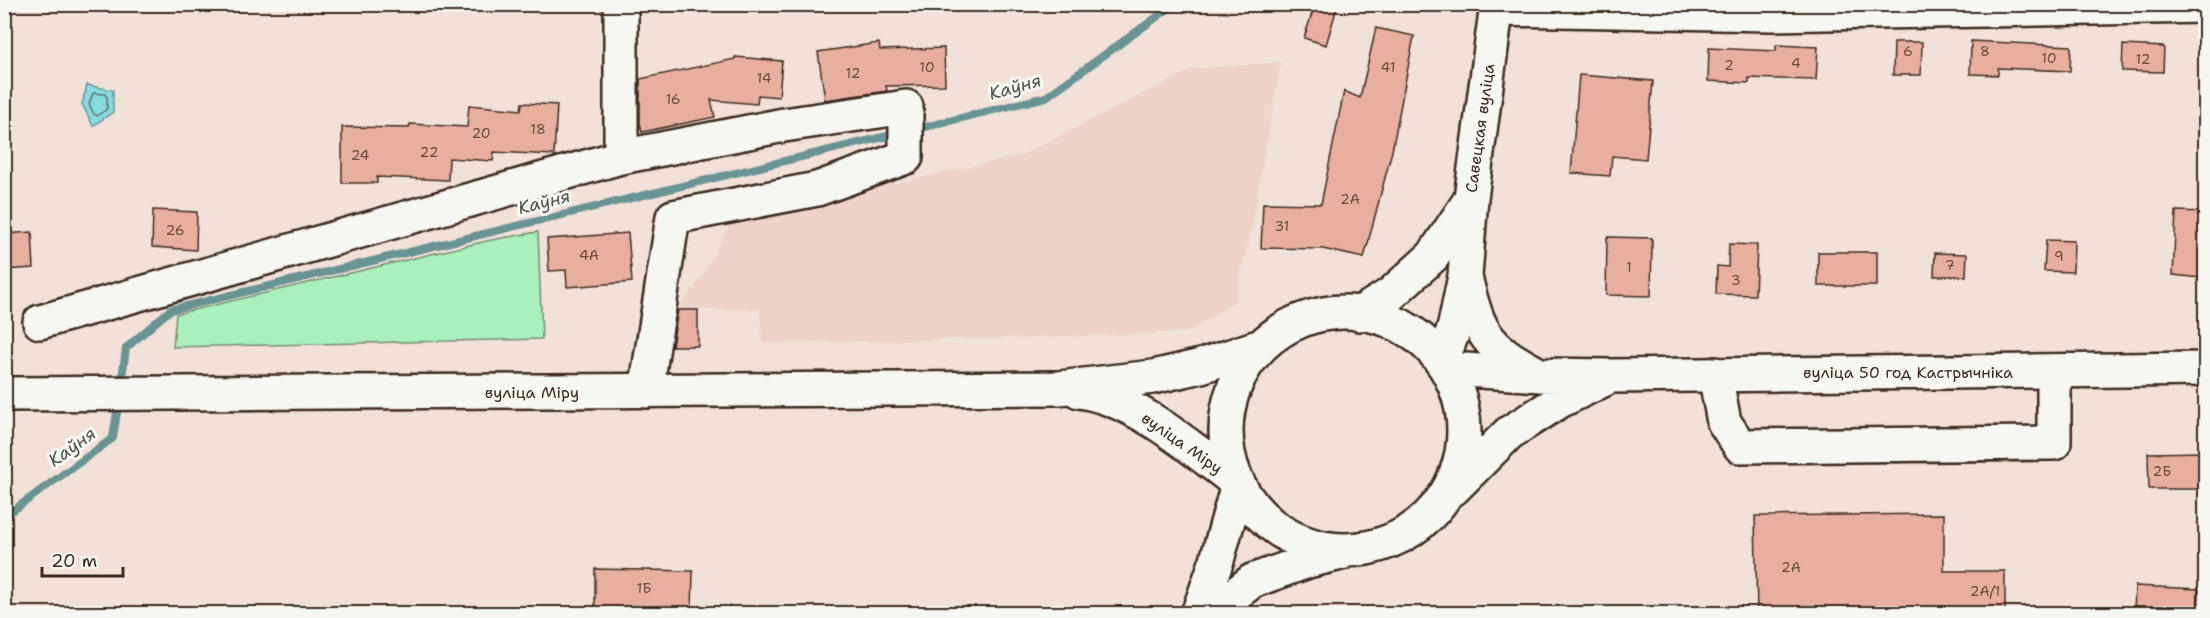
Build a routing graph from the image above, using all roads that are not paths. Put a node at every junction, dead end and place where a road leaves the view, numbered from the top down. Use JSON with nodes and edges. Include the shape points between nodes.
{"nodes":[{"id":1,"x":621,"y":4,"type":"edge"},
{"id":2,"x":2205,"y":6,"type":"edge"},
{"id":3,"x":1497,"y":7,"type":"edge"},
{"id":4,"x":621,"y":157,"type":"junction"},
{"id":5,"x":1472,"y":198,"type":"junction"},
{"id":6,"x":1465,"y":276,"type":"junction"},
{"id":7,"x":1359,"y":314,"type":"junction"},
{"id":8,"x":40,"y":322,"type":"dead end"},
{"id":9,"x":1255,"y":348,"type":"junction"},
{"id":10,"x":1446,"y":364,"type":"junction"},
{"id":11,"x":2205,"y":369,"type":"edge"},
{"id":12,"x":2054,"y":372,"type":"junction"},
{"id":13,"x":1715,"y":374,"type":"junction"},
{"id":14,"x":1541,"y":375,"type":"junction"},
{"id":15,"x":1610,"y":376,"type":"junction"},
{"id":16,"x":1059,"y":388,"type":"junction"},
{"id":17,"x":646,"y":392,"type":"junction"},
{"id":18,"x":4,"y":394,"type":"edge"},
{"id":19,"x":1236,"y":484,"type":"junction"},
{"id":20,"x":1446,"y":495,"type":"junction"},
{"id":21,"x":1350,"y":551,"type":"junction"},
{"id":22,"x":1198,"y":614,"type":"edge"},
{"id":23,"x":1211,"y":614,"type":"edge"}],
"edges":[{"from":1,"to":4,"type":"main road"},
{"from":2,"to":3,"type":"main road","via":[[1771,14]]},
{"from":3,"to":5,"type":"main road","name":"Савецкая вуліца"},
{"from":4,"to":8,"type":"main road"},
{"from":4,"to":17,"type":"main road","via":[[784,125],[906,107],[906,157],[817,189],[673,217]]},
{"from":5,"to":6,"type":"main road"},
{"from":5,"to":7,"type":"main road","name":"Савецкая вуліца","via":[[1433,256],[1391,294]]},
{"from":6,"to":10,"type":"main road"},
{"from":6,"to":14,"type":"main road","via":[[1473,312],[1485,337],[1515,362]]},
{"from":7,"to":9,"type":"main road","via":[[1312,315],[1274,333]]},
{"from":7,"to":10,"type":"main road","via":[[1412,332]]},
{"from":9,"to":16,"type":"main road","name":"вуліца Міру","via":[[1153,377]]},
{"from":9,"to":19,"type":"main road","via":[[1233,385],[1226,414],[1226,446]]},
{"from":10,"to":14,"type":"main road","name":"вуліца 50 год Кастрычніка"},
{"from":10,"to":20,"type":"main road","via":[[1458,387],[1464,442],[1460,466]]},
{"from":11,"to":12,"type":"main road","name":"вуліца 50 год Кастрычніка"},
{"from":12,"to":13,"type":"main road","name":"вуліца 50 год Кастрычніка"},
{"from":12,"to":13,"type":"main road","via":[[2054,442],[1740,446],[1724,422]]},
{"from":13,"to":15,"type":"main road","name":"вуліца 50 год Кастрычніка"},
{"from":14,"to":15,"type":"main road","name":"вуліца 50 год Кастрычніка"},
{"from":15,"to":20,"type":"main road","name":"вуліца 50 год Кастрычніка","via":[[1509,433]]},
{"from":16,"to":17,"type":"main road","name":"вуліца Міру"},
{"from":16,"to":19,"type":"main road","name":"вуліца Міру","via":[[1100,397],[1140,413]]},
{"from":17,"to":18,"type":"main road","name":"вуліца Міру"},
{"from":19,"to":21,"type":"main road","name":"вуліца Міру","via":[[1269,522],[1294,539]]},
{"from":19,"to":22,"type":"main road","via":[[1217,560]]},
{"from":20,"to":21,"type":"main road","via":[[1431,516],[1405,535]]},
{"from":21,"to":23,"type":"main road","via":[[1252,581]]}]}
